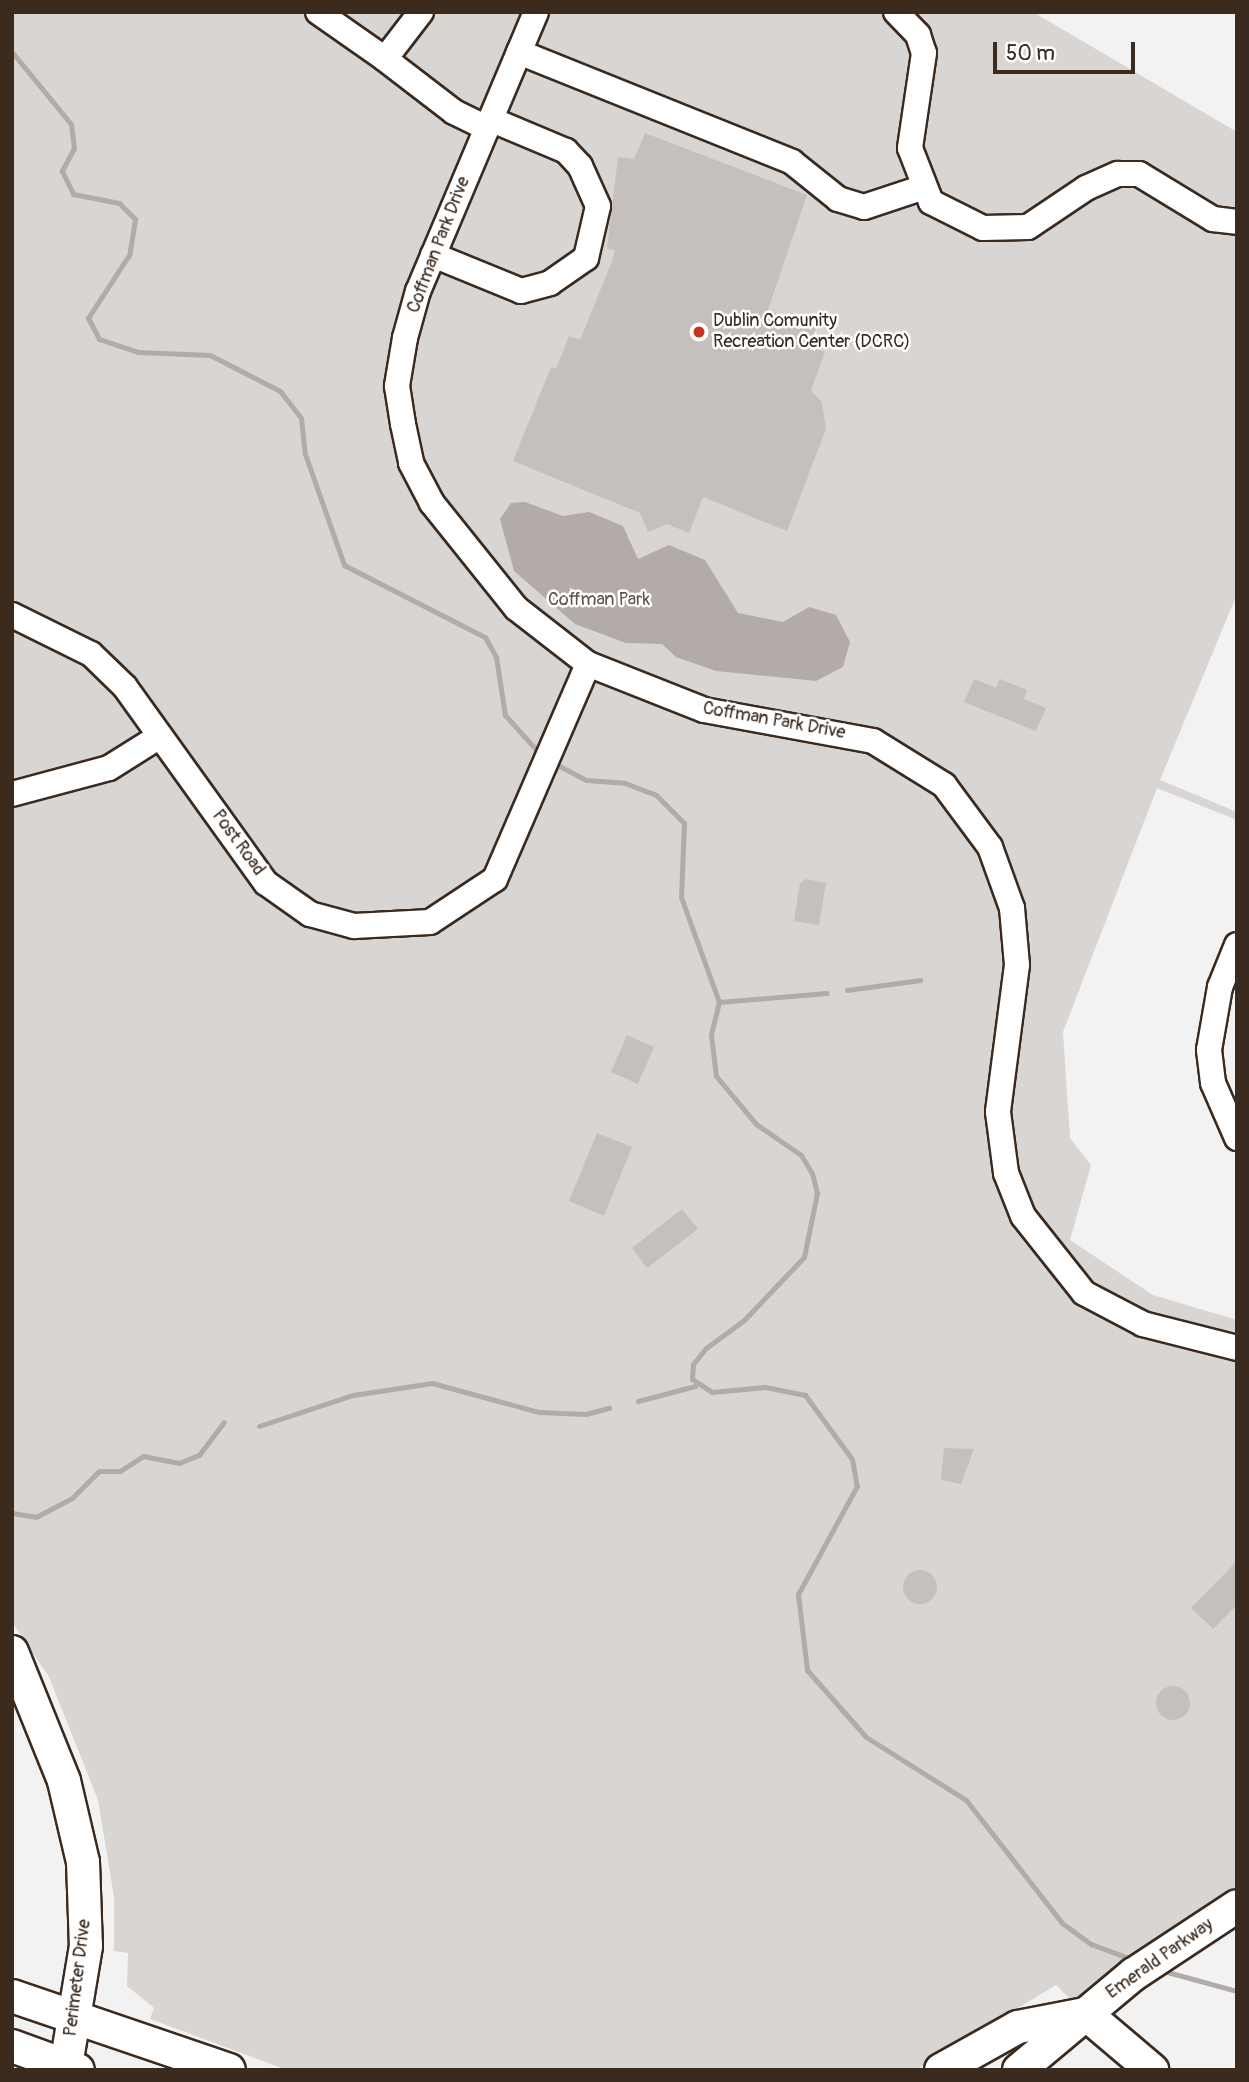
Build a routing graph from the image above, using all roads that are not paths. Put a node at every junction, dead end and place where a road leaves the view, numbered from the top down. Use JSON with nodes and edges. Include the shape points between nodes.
{"nodes":[{"id":1,"x":318,"y":12,"type":"edge"},
{"id":2,"x":421,"y":12,"type":"edge"},
{"id":3,"x":536,"y":12,"type":"edge"},
{"id":4,"x":896,"y":12,"type":"edge"},
{"id":5,"x":519,"y":52,"type":"junction"},
{"id":6,"x":385,"y":59,"type":"junction"},
{"id":7,"x":488,"y":124,"type":"junction"},
{"id":8,"x":921,"y":188,"type":"junction"},
{"id":9,"x":1237,"y":222,"type":"edge"},
{"id":10,"x":433,"y":255,"type":"junction"},
{"id":11,"x":12,"y":615,"type":"edge"},
{"id":12,"x":588,"y":664,"type":"junction"},
{"id":13,"x":160,"y":736,"type":"junction"},
{"id":14,"x":12,"y":794,"type":"edge"},
{"id":15,"x":1237,"y":945,"type":"edge"},
{"id":16,"x":1237,"y":1138,"type":"edge"},
{"id":17,"x":1237,"y":1348,"type":"edge"},
{"id":18,"x":12,"y":1652,"type":"edge"},
{"id":19,"x":12,"y":1686,"type":"edge"},
{"id":20,"x":44,"y":1726,"type":"junction"},
{"id":21,"x":1237,"y":1906,"type":"edge"},
{"id":22,"x":12,"y":1996,"type":"edge"},
{"id":23,"x":1086,"y":2014,"type":"junction"},
{"id":24,"x":76,"y":2018,"type":"junction"},
{"id":25,"x":12,"y":2046,"type":"edge"},
{"id":26,"x":72,"y":2068,"type":"edge"},
{"id":27,"x":229,"y":2070,"type":"edge"},
{"id":28,"x":941,"y":2070,"type":"edge"},
{"id":29,"x":1019,"y":2070,"type":"edge"},
{"id":30,"x":1152,"y":2070,"type":"edge"}],
"edges":[{"from":1,"to":6,"type":"street"},
{"from":2,"to":6,"type":"street"},
{"from":3,"to":5,"type":"street","name":"Coffman Park Drive"},
{"from":4,"to":8,"type":"street","via":[[918,36],[924,53],[910,148]]},
{"from":5,"to":7,"type":"street","name":"Coffman Park Drive"},
{"from":5,"to":8,"type":"street","via":[[792,163],[838,199],[864,207]]},
{"from":6,"to":7,"type":"street","via":[[454,112]]},
{"from":7,"to":10,"type":"street","name":"Coffman Park Drive"},
{"from":7,"to":10,"type":"street","via":[[566,151],[580,166],[598,206],[586,258],[550,283],[521,291]]},
{"from":8,"to":9,"type":"street","via":[[956,217],[1006,230],[1048,218],[1107,179],[1139,174],[1213,219]]},
{"from":10,"to":12,"type":"street","name":"Coffman Park Drive","via":[[405,338],[397,386],[411,463],[458,541],[516,608]]},
{"from":11,"to":13,"type":"street","name":"Post Road","via":[[91,654]]},
{"from":12,"to":13,"type":"street","name":"Post Road","via":[[511,854],[473,898],[411,927],[354,926],[310,914],[266,883]]},
{"from":12,"to":17,"type":"street","name":"Coffman Park Drive","via":[[704,710],[873,741],[944,785],[990,847],[1013,908],[1017,965],[998,1112],[1006,1173],[1023,1216],[1084,1293],[1143,1324]]},
{"from":13,"to":14,"type":"street","via":[[109,768]]},
{"from":15,"to":16,"type":"street","via":[[1220,987],[1209,1050],[1213,1083]]},
{"from":18,"to":20,"type":"main road","name":"Perimeter Drive"},
{"from":19,"to":20,"type":"main road","name":"Perimeter Drive"},
{"from":20,"to":24,"type":"main road","name":"Perimeter Drive","via":[[83,1862],[86,1946]]},
{"from":21,"to":23,"type":"main road","name":"Emerald Parkway","via":[[1134,1974]]},
{"from":22,"to":24,"type":"main road"},
{"from":23,"to":28,"type":"main road","name":"Emerald Parkway","via":[[1018,2027]]},
{"from":23,"to":29,"type":"main road","name":"Emerald Parkway"},
{"from":23,"to":30,"type":"main road"},
{"from":24,"to":26,"type":"main road","name":"Perimeter Drive"},
{"from":24,"to":27,"type":"main road"},
{"from":25,"to":26,"type":"main road"}]}
